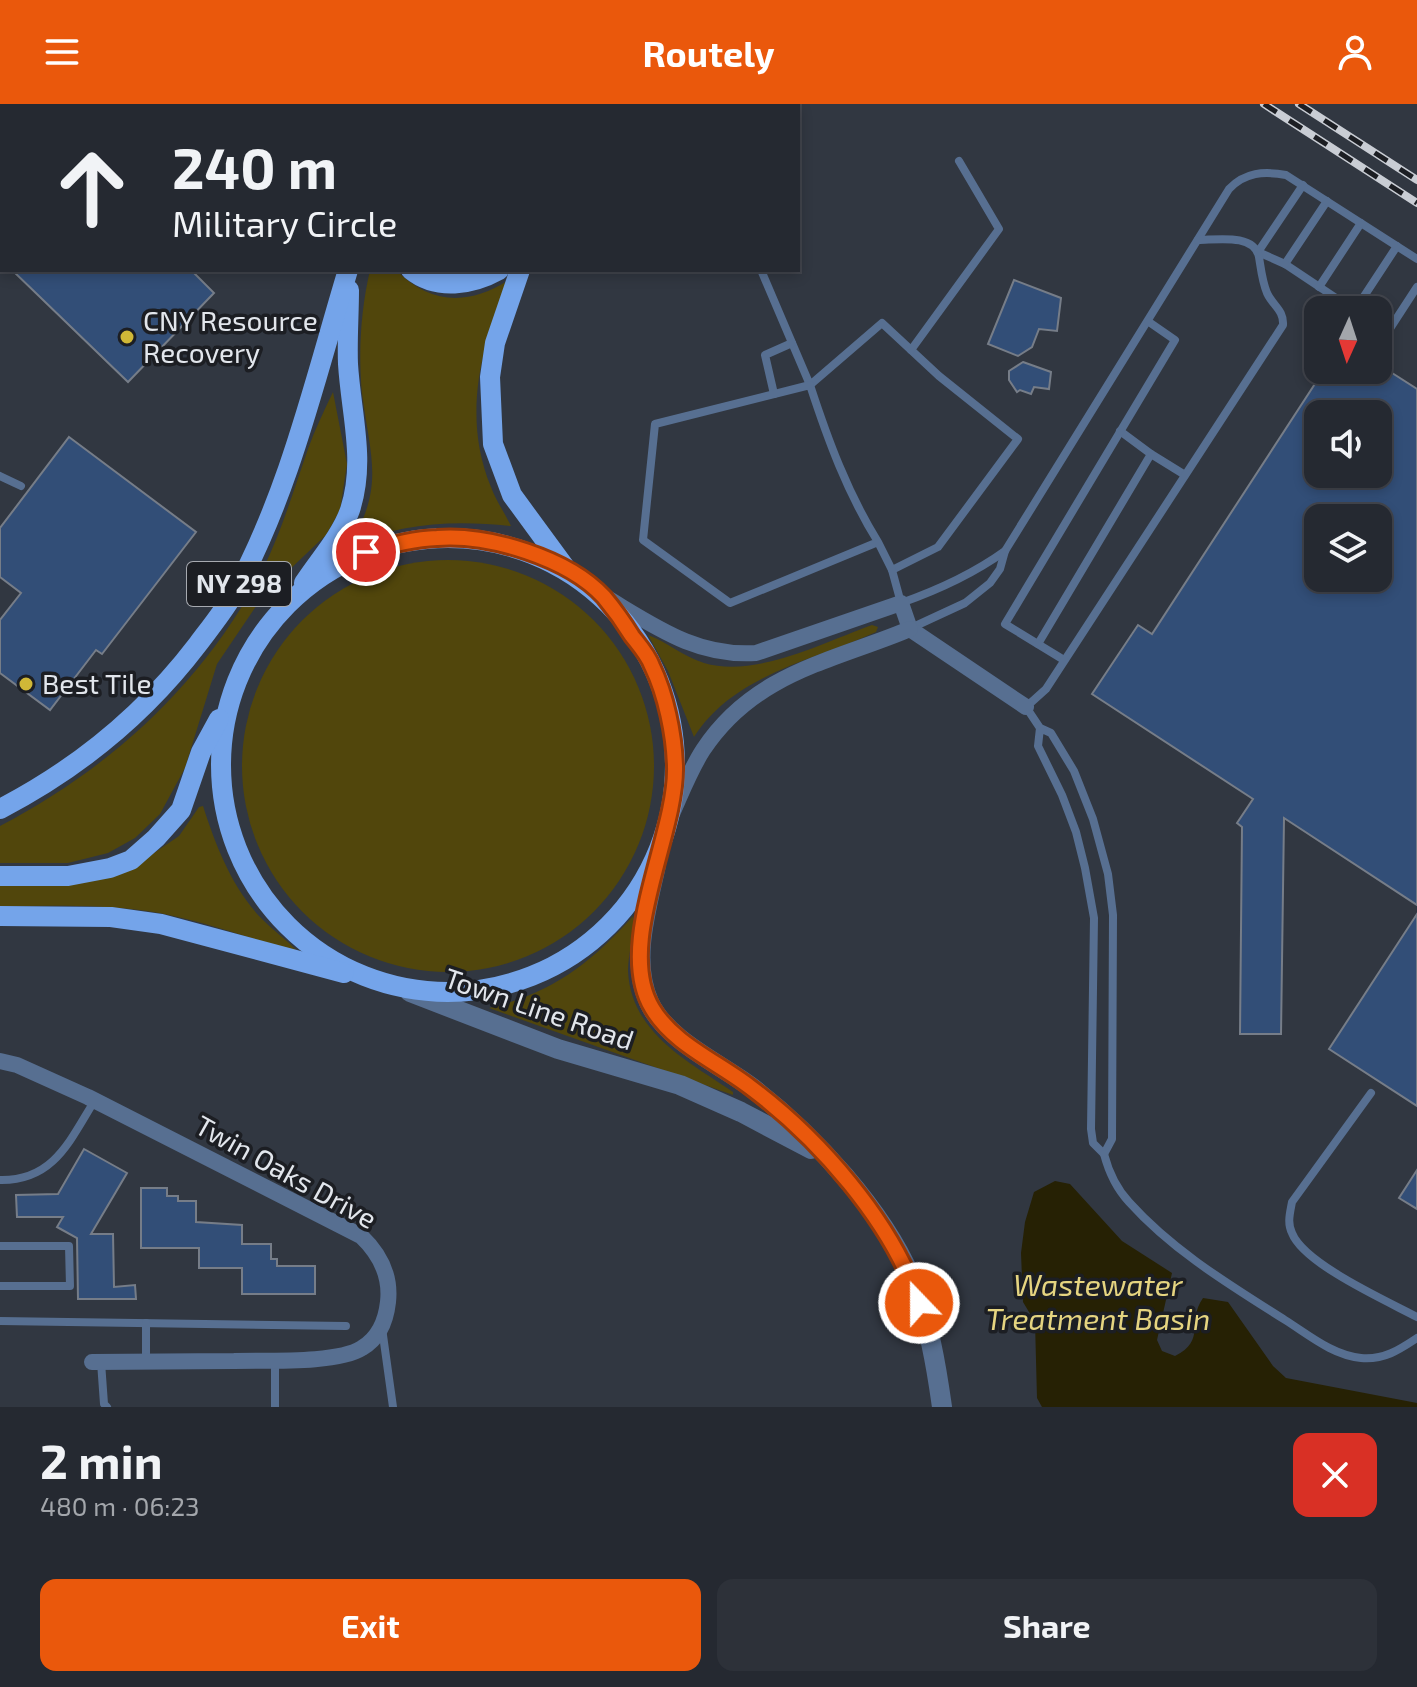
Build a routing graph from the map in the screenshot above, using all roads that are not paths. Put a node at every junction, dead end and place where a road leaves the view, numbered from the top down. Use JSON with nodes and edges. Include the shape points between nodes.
{"nodes":[{"id":1,"x":959,"y":161,"type":"dead end"},
{"id":2,"x":1303,"y":185,"type":"junction"},
{"id":3,"x":1327,"y":201,"type":"junction"},
{"id":4,"x":1361,"y":223,"type":"junction"},
{"id":5,"x":1198,"y":240,"type":"junction"},
{"id":6,"x":1397,"y":246,"type":"junction"},
{"id":7,"x":1258,"y":252,"type":"junction"},
{"id":8,"x":1417,"y":259,"type":"edge"},
{"id":9,"x":1285,"y":264,"type":"junction"},
{"id":10,"x":348,"y":272,"type":"edge"},
{"id":11,"x":349,"y":272,"type":"edge"},
{"id":12,"x":414,"y":272,"type":"edge"},
{"id":13,"x":495,"y":272,"type":"edge"},
{"id":14,"x":519,"y":272,"type":"edge"},
{"id":15,"x":762,"y":272,"type":"edge"},
{"id":16,"x":1319,"y":287,"type":"junction"},
{"id":17,"x":1417,"y":287,"type":"edge"},
{"id":18,"x":1333,"y":296,"type":"edge"},
{"id":19,"x":1364,"y":296,"type":"edge"},
{"id":20,"x":1149,"y":322,"type":"junction"},
{"id":21,"x":1392,"y":325,"type":"edge"},
{"id":22,"x":792,"y":343,"type":"junction"},
{"id":23,"x":911,"y":350,"type":"junction"},
{"id":24,"x":810,"y":385,"type":"junction"},
{"id":25,"x":774,"y":394,"type":"junction"},
{"id":26,"x":1120,"y":431,"type":"junction"},
{"id":27,"x":1151,"y":454,"type":"junction"},
{"id":28,"x":1185,"y":475,"type":"junction"},
{"id":29,"x":0,"y":476,"type":"edge"},
{"id":30,"x":21,"y":486,"type":"dead end"},
{"id":31,"x":878,"y":542,"type":"junction"},
{"id":32,"x":1005,"y":551,"type":"junction"},
{"id":33,"x":564,"y":566,"type":"junction"},
{"id":34,"x":892,"y":570,"type":"junction"},
{"id":35,"x":295,"y":595,"type":"junction"},
{"id":36,"x":602,"y":595,"type":"junction"},
{"id":37,"x":901,"y":603,"type":"junction"},
{"id":38,"x":910,"y":629,"type":"junction"},
{"id":39,"x":1038,"y":644,"type":"junction"},
{"id":40,"x":1064,"y":660,"type":"junction"},
{"id":41,"x":228,"y":701,"type":"junction"},
{"id":42,"x":1026,"y":707,"type":"junction"},
{"id":43,"x":1040,"y":728,"type":"junction"},
{"id":44,"x":0,"y":809,"type":"edge"},
{"id":45,"x":671,"y":816,"type":"junction"},
{"id":46,"x":656,"y":865,"type":"junction"},
{"id":47,"x":0,"y":876,"type":"edge"},
{"id":48,"x":0,"y":916,"type":"edge"},
{"id":49,"x":359,"y":977,"type":"junction"},
{"id":50,"x":410,"y":992,"type":"junction"},
{"id":51,"x":0,"y":1061,"type":"edge"},
{"id":52,"x":1371,"y":1093,"type":"dead end"},
{"id":53,"x":95,"y":1100,"type":"junction"},
{"id":54,"x":1104,"y":1154,"type":"junction"},
{"id":55,"x":825,"y":1157,"type":"junction"},
{"id":56,"x":0,"y":1180,"type":"edge"},
{"id":57,"x":0,"y":1246,"type":"edge"},
{"id":58,"x":0,"y":1286,"type":"edge"},
{"id":59,"x":1417,"y":1317,"type":"edge"},
{"id":60,"x":0,"y":1321,"type":"edge"},
{"id":61,"x":146,"y":1323,"type":"junction"},
{"id":62,"x":346,"y":1326,"type":"dead end"},
{"id":63,"x":382,"y":1327,"type":"junction"},
{"id":64,"x":1417,"y":1338,"type":"edge"},
{"id":65,"x":275,"y":1360,"type":"junction"},
{"id":66,"x":96,"y":1362,"type":"joint"},
{"id":67,"x":146,"y":1362,"type":"junction"},
{"id":68,"x":107,"y":1407,"type":"edge"},
{"id":69,"x":275,"y":1407,"type":"edge"},
{"id":70,"x":393,"y":1407,"type":"edge"},
{"id":71,"x":942,"y":1407,"type":"edge"}],
"edges":[{"from":1,"to":23,"type":"lane","via":[[999,229]]},
{"from":2,"to":3,"type":"lane"},
{"from":2,"to":5,"type":"lane","via":[[1277,173],[1238,180]]},
{"from":2,"to":7,"type":"lane"},
{"from":3,"to":4,"type":"lane"},
{"from":3,"to":9,"type":"lane"},
{"from":4,"to":6,"type":"lane"},
{"from":4,"to":16,"type":"lane"},
{"from":5,"to":7,"type":"lane","via":[[1240,240]]},
{"from":5,"to":20,"type":"lane"},
{"from":6,"to":8,"type":"lane"},
{"from":6,"to":19,"type":"lane"},
{"from":7,"to":9,"type":"lane"},
{"from":7,"to":28,"type":"lane","via":[[1265,288],[1282,312],[1283,325]]},
{"from":9,"to":16,"type":"lane"},
{"from":10,"to":44,"type":"main road","number":"NY 298","via":[[277,500],[232,597],[173,677],[132,718],[84,758]]},
{"from":11,"to":35,"type":"main road","number":"NY 298","via":[[348,363],[358,475],[342,526]]},
{"from":12,"to":13,"type":"main road","via":[[447,284],[477,282]]},
{"from":14,"to":33,"type":"main road","via":[[495,343],[490,377],[493,444],[512,495]]},
{"from":15,"to":22,"type":"lane"},
{"from":16,"to":18,"type":"lane"},
{"from":17,"to":21,"type":"lane"},
{"from":20,"to":26,"type":"lane","via":[[1175,340]]},
{"from":20,"to":32,"type":"lane"},
{"from":22,"to":24,"type":"lane"},
{"from":22,"to":25,"type":"lane","via":[[765,355]]},
{"from":23,"to":24,"type":"lane","via":[[882,323]]},
{"from":23,"to":34,"type":"lane","via":[[1018,439],[938,547]]},
{"from":24,"to":25,"type":"lane"},
{"from":24,"to":31,"type":"lane","via":[[839,468]]},
{"from":25,"to":31,"type":"lane","via":[[655,424],[643,540],[730,603]]},
{"from":26,"to":27,"type":"lane"},
{"from":26,"to":39,"type":"lane","via":[[1005,624]]},
{"from":27,"to":28,"type":"lane"},
{"from":27,"to":39,"type":"lane"},
{"from":28,"to":40,"type":"lane"},
{"from":29,"to":30,"type":"lane"},
{"from":31,"to":34,"type":"lane"},
{"from":32,"to":37,"type":"lane","via":[[952,583]]},
{"from":32,"to":38,"type":"lane","via":[[1000,569],[979,594]]},
{"from":33,"to":35,"type":"main road","via":[[518,549],[438,538],[366,552]]},
{"from":33,"to":36,"type":"main road"},
{"from":34,"to":37,"type":"lane"},
{"from":35,"to":41,"type":"main road","via":[[253,645]]},
{"from":36,"to":37,"type":"street","via":[[674,638],[734,654],[756,653]]},
{"from":36,"to":45,"type":"main road","via":[[652,665],[665,705],[675,765]]},
{"from":37,"to":38,"type":"street"},
{"from":38,"to":42,"type":"street"},
{"from":38,"to":45,"type":"street","via":[[770,684],[747,700],[701,753]]},
{"from":39,"to":40,"type":"lane"},
{"from":40,"to":42,"type":"lane","via":[[1046,689]]},
{"from":41,"to":47,"type":"main road","via":[[201,752],[181,810],[131,860],[68,876]]},
{"from":41,"to":49,"type":"main road","via":[[220,751],[224,807],[251,878],[307,941]]},
{"from":42,"to":43,"type":"lane"},
{"from":43,"to":54,"type":"lane","via":[[1038,746],[1069,814],[1091,897],[1091,1129],[1093,1143]]},
{"from":43,"to":54,"type":"lane","via":[[1051,733],[1083,789],[1112,900],[1112,1139]]},
{"from":45,"to":46,"type":"main road"},
{"from":46,"to":50,"type":"main road","via":[[593,940],[535,976],[492,987]]},
{"from":46,"to":55,"type":"street","name":"Town Line Road","via":[[642,936],[641,965],[651,1007],[682,1041],[788,1117]]},
{"from":48,"to":49,"type":"main road","via":[[111,917],[161,924]]},
{"from":49,"to":50,"type":"main road"},
{"from":50,"to":55,"type":"street","name":"Town Line Road","via":[[558,1049],[680,1085]]},
{"from":51,"to":53,"type":"street","name":"Twin Oaks Drive"},
{"from":52,"to":59,"type":"lane","via":[[1292,1202],[1288,1220],[1308,1255]]},
{"from":53,"to":56,"type":"lane","via":[[52,1163],[32,1176]]},
{"from":53,"to":63,"type":"street","name":"Twin Oaks Drive","via":[[361,1236],[385,1268],[388,1298]]},
{"from":54,"to":64,"type":"lane","via":[[1111,1177],[1129,1202],[1179,1248],[1336,1352],[1388,1356]]},
{"from":55,"to":71,"type":"street","name":"Town Line Road","via":[[891,1240],[912,1281],[933,1345]]},
{"from":57,"to":58,"type":"lane","via":[[69,1246],[70,1286]]},
{"from":60,"to":61,"type":"lane"},
{"from":61,"to":62,"type":"lane"},
{"from":61,"to":67,"type":"lane"},
{"from":63,"to":65,"type":"street","via":[[351,1353]]},
{"from":63,"to":70,"type":"lane"},
{"from":65,"to":67,"type":"street"},
{"from":65,"to":69,"type":"lane"},
{"from":66,"to":67,"type":"street"},
{"from":66,"to":68,"type":"lane"}]}
